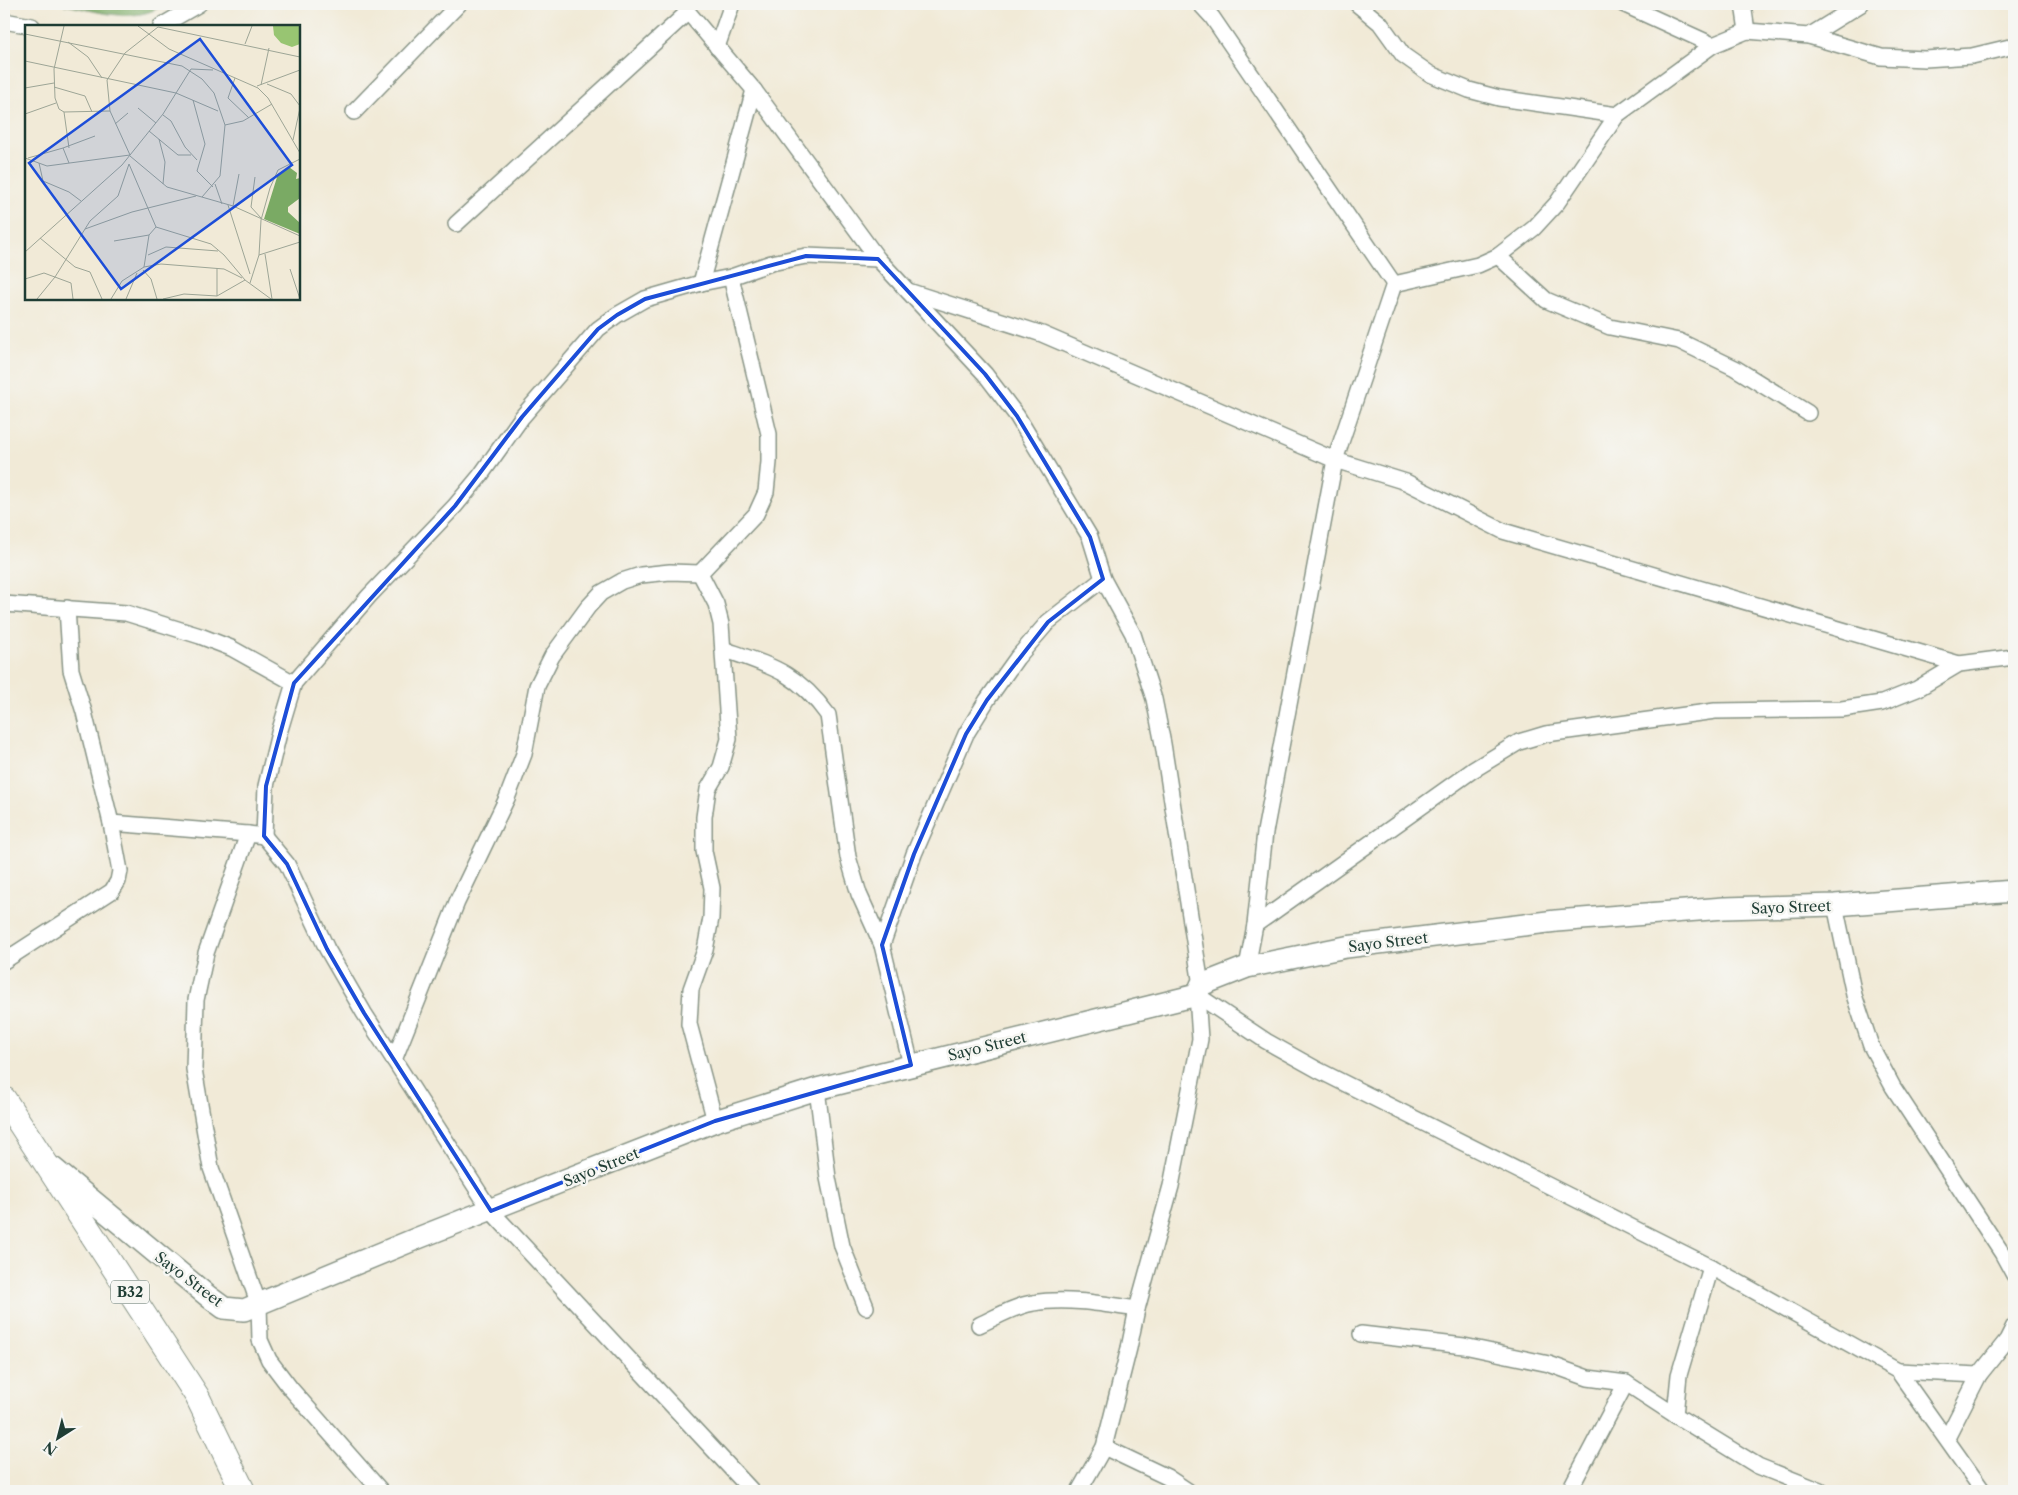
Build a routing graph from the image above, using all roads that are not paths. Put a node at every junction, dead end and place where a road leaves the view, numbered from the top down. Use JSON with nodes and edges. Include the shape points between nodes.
{"nodes":[{"id":1,"x":199,"y":4,"type":"edge"},
{"id":2,"x":458,"y":4,"type":"edge"},
{"id":3,"x":732,"y":4,"type":"edge"},
{"id":4,"x":1200,"y":4,"type":"edge"},
{"id":5,"x":1357,"y":4,"type":"edge"},
{"id":6,"x":1623,"y":4,"type":"edge"},
{"id":7,"x":1743,"y":4,"type":"edge"},
{"id":8,"x":1861,"y":4,"type":"edge"},
{"id":9,"x":686,"y":8,"type":"edge"},
{"id":10,"x":4,"y":21,"type":"edge"},
{"id":11,"x":26,"y":25,"type":"edge"},
{"id":12,"x":163,"y":25,"type":"edge"},
{"id":13,"x":1747,"y":31,"type":"junction"},
{"id":14,"x":1809,"y":36,"type":"junction"},
{"id":15,"x":1713,"y":44,"type":"junction"},
{"id":16,"x":2014,"y":46,"type":"edge"},
{"id":17,"x":717,"y":47,"type":"junction"},
{"id":18,"x":754,"y":90,"type":"junction"},
{"id":19,"x":354,"y":112,"type":"dead end"},
{"id":20,"x":1617,"y":115,"type":"junction"},
{"id":21,"x":456,"y":224,"type":"dead end"},
{"id":22,"x":1498,"y":256,"type":"junction"},
{"id":23,"x":878,"y":259,"type":"junction"},
{"id":24,"x":731,"y":277,"type":"junction"},
{"id":25,"x":701,"y":283,"type":"junction"},
{"id":26,"x":1394,"y":284,"type":"junction"},
{"id":27,"x":907,"y":291,"type":"junction"},
{"id":28,"x":1808,"y":413,"type":"dead end"},
{"id":29,"x":1335,"y":460,"type":"junction"},
{"id":30,"x":700,"y":573,"type":"junction"},
{"id":31,"x":1104,"y":579,"type":"junction"},
{"id":32,"x":4,"y":604,"type":"edge"},
{"id":33,"x":67,"y":608,"type":"junction"},
{"id":34,"x":723,"y":648,"type":"junction"},
{"id":35,"x":2014,"y":656,"type":"edge"},
{"id":36,"x":1960,"y":664,"type":"junction"},
{"id":37,"x":294,"y":683,"type":"junction"},
{"id":38,"x":111,"y":823,"type":"junction"},
{"id":39,"x":248,"y":834,"type":"junction"},
{"id":40,"x":264,"y":836,"type":"junction"},
{"id":41,"x":2014,"y":891,"type":"edge"},
{"id":42,"x":1835,"y":906,"type":"junction"},
{"id":43,"x":1255,"y":925,"type":"junction"},
{"id":44,"x":882,"y":945,"type":"junction"},
{"id":45,"x":4,"y":961,"type":"edge"},
{"id":46,"x":1247,"y":967,"type":"junction"},
{"id":47,"x":1199,"y":990,"type":"junction"},
{"id":48,"x":394,"y":1060,"type":"junction"},
{"id":49,"x":912,"y":1065,"type":"junction"},
{"id":50,"x":817,"y":1089,"type":"junction"},
{"id":51,"x":4,"y":1099,"type":"edge"},
{"id":52,"x":715,"y":1121,"type":"junction"},
{"id":53,"x":40,"y":1156,"type":"junction"},
{"id":54,"x":490,"y":1211,"type":"junction"},
{"id":55,"x":1711,"y":1266,"type":"junction"},
{"id":56,"x":2014,"y":1275,"type":"edge"},
{"id":57,"x":259,"y":1305,"type":"junction"},
{"id":58,"x":866,"y":1307,"type":"dead end"},
{"id":59,"x":1137,"y":1309,"type":"junction"},
{"id":60,"x":980,"y":1325,"type":"dead end"},
{"id":61,"x":2014,"y":1326,"type":"edge"},
{"id":62,"x":1361,"y":1334,"type":"dead end"},
{"id":63,"x":1898,"y":1370,"type":"junction"},
{"id":64,"x":1980,"y":1375,"type":"junction"},
{"id":65,"x":1626,"y":1383,"type":"junction"},
{"id":66,"x":1675,"y":1415,"type":"junction"},
{"id":67,"x":1947,"y":1438,"type":"junction"},
{"id":68,"x":1104,"y":1446,"type":"junction"},
{"id":69,"x":244,"y":1491,"type":"edge"},
{"id":70,"x":381,"y":1491,"type":"edge"},
{"id":71,"x":752,"y":1491,"type":"edge"},
{"id":72,"x":1079,"y":1491,"type":"edge"},
{"id":73,"x":1188,"y":1491,"type":"edge"},
{"id":74,"x":1569,"y":1491,"type":"edge"},
{"id":75,"x":1821,"y":1491,"type":"edge"},
{"id":76,"x":1983,"y":1491,"type":"edge"}],
"edges":[{"from":1,"to":12,"type":"street"},
{"from":2,"to":19,"type":"street"},
{"from":3,"to":17,"type":"street"},
{"from":4,"to":26,"type":"street"},
{"from":5,"to":20,"type":"street","via":[[1380,23],[1403,55],[1430,74],[1500,98]]},
{"from":6,"to":15,"type":"street"},
{"from":7,"to":13,"type":"street"},
{"from":8,"to":14,"type":"street"},
{"from":9,"to":17,"type":"street"},
{"from":9,"to":21,"type":"street"},
{"from":10,"to":11,"type":"street"},
{"from":13,"to":14,"type":"street"},
{"from":13,"to":15,"type":"street"},
{"from":14,"to":16,"type":"street","via":[[1881,57],[1972,56]]},
{"from":15,"to":20,"type":"street"},
{"from":17,"to":18,"type":"street"},
{"from":18,"to":23,"type":"street"},
{"from":18,"to":25,"type":"street"},
{"from":20,"to":22,"type":"street","via":[[1558,203],[1534,228]]},
{"from":22,"to":26,"type":"street","via":[[1478,265]]},
{"from":22,"to":28,"type":"street","via":[[1546,300],[1610,327],[1679,341],[1735,368]]},
{"from":23,"to":24,"type":"street","via":[[806,256],[771,263]]},
{"from":23,"to":27,"type":"street"},
{"from":24,"to":25,"type":"street"},
{"from":24,"to":30,"type":"street","via":[[769,434],[770,462],[766,492],[756,514]]},
{"from":25,"to":37,"type":"street","via":[[645,299],[598,329],[522,417],[455,506],[369,596]]},
{"from":26,"to":29,"type":"street"},
{"from":27,"to":29,"type":"street","via":[[1042,334]]},
{"from":27,"to":31,"type":"street","via":[[985,374],[1016,416],[1090,537]]},
{"from":29,"to":36,"type":"street","via":[[1406,482],[1503,532]]},
{"from":29,"to":43,"type":"street","via":[[1265,832]]},
{"from":30,"to":34,"type":"street","via":[[716,604]]},
{"from":30,"to":48,"type":"street","via":[[670,572],[622,580],[601,593],[552,656],[538,686],[524,754],[507,798],[457,902]]},
{"from":31,"to":44,"type":"street","via":[[1048,622],[1017,658],[972,725],[914,854]]},
{"from":31,"to":47,"type":"street","via":[[1133,634],[1154,699]]},
{"from":32,"to":33,"type":"street"},
{"from":33,"to":37,"type":"street","via":[[126,614],[200,636],[231,648]]},
{"from":33,"to":38,"type":"street","via":[[71,670]]},
{"from":34,"to":44,"type":"street","via":[[774,667],[796,680],[814,696],[828,716],[848,857],[859,894]]},
{"from":34,"to":52,"type":"street","via":[[729,739],[721,767],[708,789],[704,817],[704,851],[712,888],[711,918],[706,950],[691,989],[689,1024]]},
{"from":35,"to":36,"type":"street"},
{"from":36,"to":43,"type":"street","via":[[1917,689],[1882,703],[1842,709],[1715,711],[1546,734],[1520,742],[1473,770]]},
{"from":37,"to":40,"type":"street","via":[[266,786]]},
{"from":38,"to":39,"type":"street"},
{"from":38,"to":45,"type":"street","via":[[120,871],[112,891]]},
{"from":39,"to":40,"type":"street"},
{"from":39,"to":57,"type":"street","via":[[206,953],[196,1000],[194,1069],[211,1168]]},
{"from":40,"to":48,"type":"street","via":[[287,864],[327,949]]},
{"from":41,"to":42,"type":"street","name":"Sayo Street"},
{"from":42,"to":46,"type":"street","name":"Sayo Street","via":[[1724,908],[1556,921],[1346,947]]},
{"from":42,"to":56,"type":"street","via":[[1854,995],[1871,1046],[1893,1087]]},
{"from":43,"to":46,"type":"street"},
{"from":44,"to":49,"type":"street"},
{"from":46,"to":47,"type":"street","name":"Sayo Street"},
{"from":47,"to":49,"type":"street","name":"Sayo Street"},
{"from":47,"to":55,"type":"street","via":[[1266,1040],[1318,1070]]},
{"from":47,"to":59,"type":"street","via":[[1200,1039],[1171,1186]]},
{"from":48,"to":54,"type":"street"},
{"from":49,"to":50,"type":"street","name":"Sayo Street"},
{"from":50,"to":52,"type":"street","name":"Sayo Street"},
{"from":50,"to":58,"type":"street","via":[[828,1178],[842,1246]]},
{"from":51,"to":53,"type":"main road","number":"B32"},
{"from":52,"to":54,"type":"street","name":"Sayo Street"},
{"from":53,"to":57,"type":"street","name":"Sayo Street","via":[[224,1308],[244,1310]]},
{"from":53,"to":69,"type":"main road","number":"B32","via":[[197,1396]]},
{"from":54,"to":57,"type":"street","name":"Sayo Street"},
{"from":54,"to":71,"type":"street"},
{"from":55,"to":63,"type":"street"},
{"from":55,"to":66,"type":"street","via":[[1679,1375]]},
{"from":57,"to":70,"type":"street","via":[[260,1340],[268,1360]]},
{"from":59,"to":60,"type":"street","via":[[1075,1302],[1033,1303]]},
{"from":59,"to":68,"type":"street"},
{"from":61,"to":64,"type":"street"},
{"from":62,"to":65,"type":"street","via":[[1464,1346],[1550,1364],[1588,1378]]},
{"from":63,"to":64,"type":"street"},
{"from":63,"to":67,"type":"street"},
{"from":64,"to":67,"type":"street"},
{"from":65,"to":66,"type":"street"},
{"from":65,"to":74,"type":"street"},
{"from":66,"to":75,"type":"street","via":[[1758,1466]]},
{"from":67,"to":76,"type":"street"},
{"from":68,"to":72,"type":"street"},
{"from":68,"to":73,"type":"street"}]}
